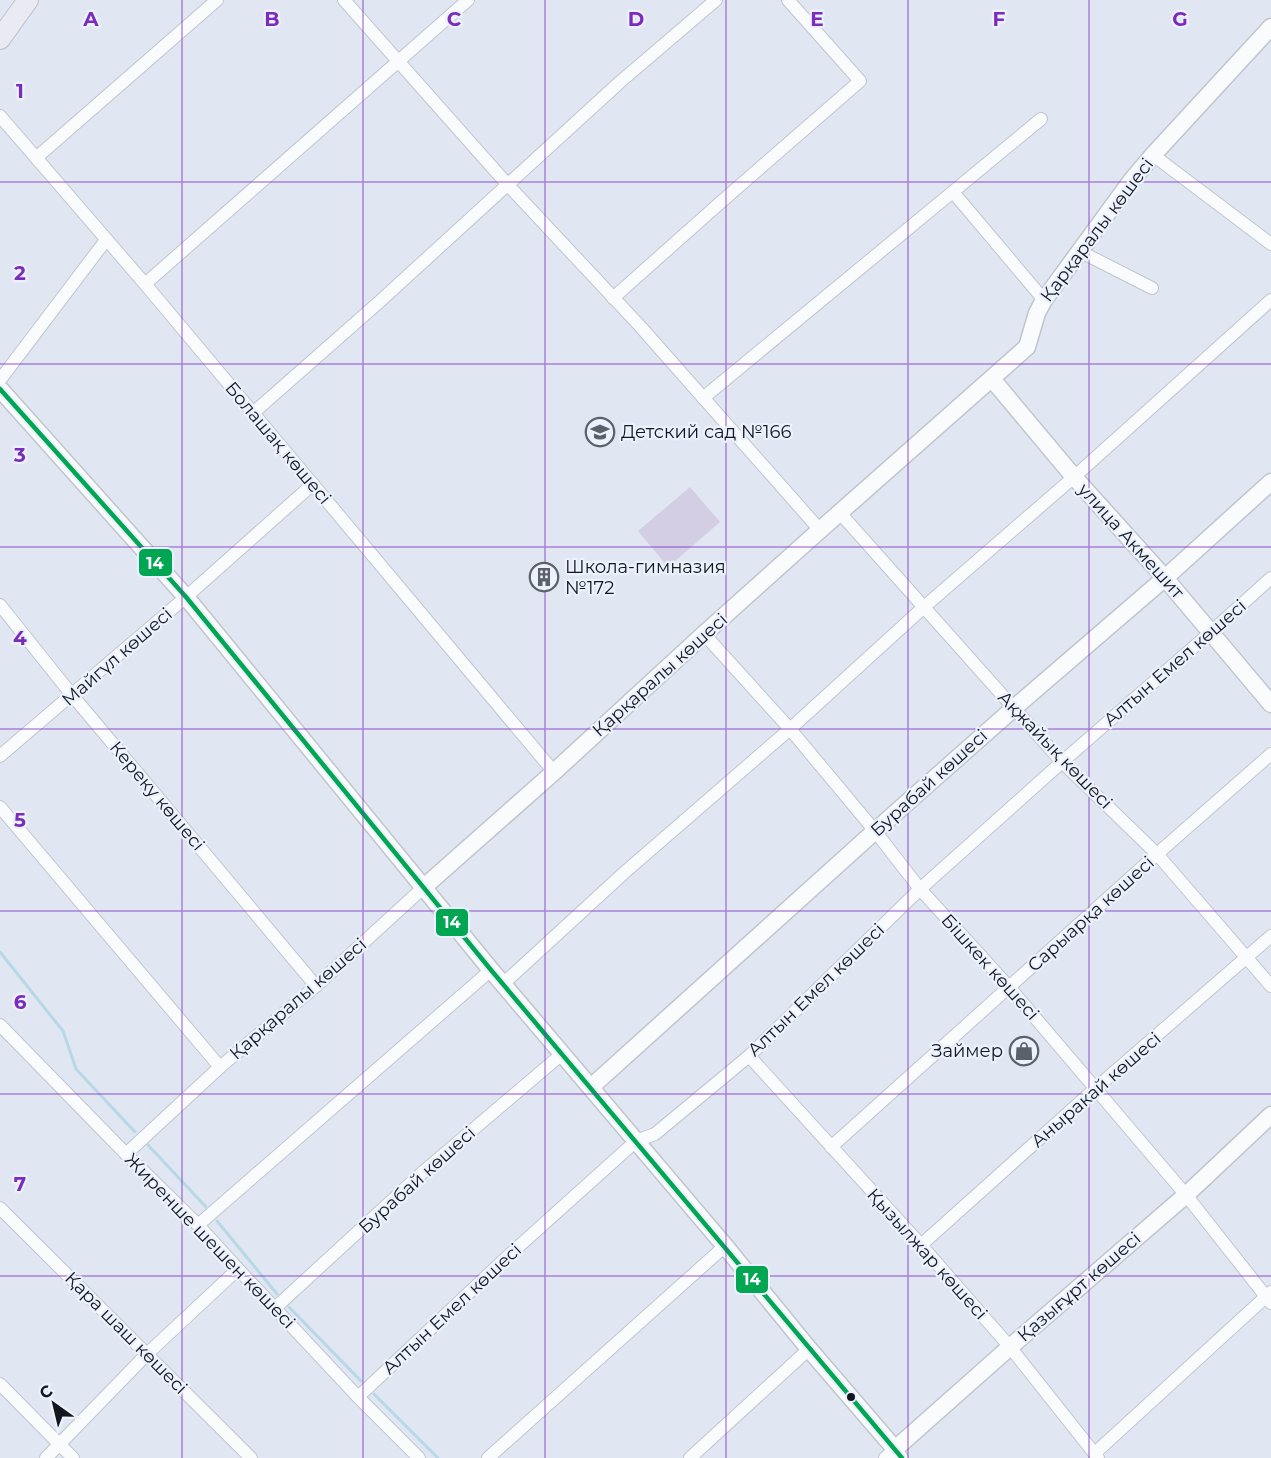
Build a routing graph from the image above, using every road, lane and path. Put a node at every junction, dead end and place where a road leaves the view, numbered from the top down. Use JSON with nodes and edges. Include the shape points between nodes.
{"nodes":[{"id":1,"x":28,"y":0,"type":"edge"},
{"id":2,"x":217,"y":0,"type":"edge"},
{"id":3,"x":344,"y":0,"type":"edge"},
{"id":4,"x":468,"y":0,"type":"edge"},
{"id":5,"x":716,"y":0,"type":"edge"},
{"id":6,"x":788,"y":0,"type":"edge"},
{"id":7,"x":1268,"y":37,"type":"edge"},
{"id":8,"x":0,"y":39,"type":"edge"},
{"id":9,"x":399,"y":61,"type":"junction"},
{"id":10,"x":0,"y":116,"type":"edge"},
{"id":11,"x":1041,"y":119,"type":"dead end"},
{"id":12,"x":1153,"y":155,"type":"junction"},
{"id":13,"x":36,"y":158,"type":"junction"},
{"id":14,"x":507,"y":184,"type":"junction"},
{"id":15,"x":952,"y":192,"type":"junction"},
{"id":16,"x":106,"y":240,"type":"junction"},
{"id":17,"x":1271,"y":244,"type":"edge"},
{"id":18,"x":1079,"y":251,"type":"junction"},
{"id":19,"x":145,"y":284,"type":"junction"},
{"id":20,"x":1152,"y":288,"type":"dead end"},
{"id":21,"x":613,"y":298,"type":"junction"},
{"id":22,"x":1044,"y":300,"type":"junction"},
{"id":23,"x":1271,"y":300,"type":"edge"},
{"id":24,"x":992,"y":379,"type":"junction"},
{"id":25,"x":0,"y":380,"type":"edge"},
{"id":26,"x":0,"y":389,"type":"edge"},
{"id":27,"x":703,"y":399,"type":"junction"},
{"id":28,"x":253,"y":413,"type":"junction"},
{"id":29,"x":1074,"y":477,"type":"junction"},
{"id":30,"x":1271,"y":482,"type":"edge"},
{"id":31,"x":313,"y":484,"type":"junction"},
{"id":32,"x":840,"y":513,"type":"junction"},
{"id":33,"x":820,"y":530,"type":"junction"},
{"id":34,"x":1165,"y":578,"type":"junction"},
{"id":35,"x":1271,"y":578,"type":"edge"},
{"id":36,"x":186,"y":597,"type":"junction"},
{"id":37,"x":0,"y":605,"type":"edge"},
{"id":38,"x":924,"y":607,"type":"junction"},
{"id":39,"x":1211,"y":632,"type":"junction"},
{"id":40,"x":704,"y":634,"type":"junction"},
{"id":41,"x":72,"y":695,"type":"junction"},
{"id":42,"x":1271,"y":704,"type":"edge"},
{"id":43,"x":1014,"y":708,"type":"junction"},
{"id":44,"x":790,"y":729,"type":"junction"},
{"id":45,"x":1271,"y":754,"type":"edge"},
{"id":46,"x":0,"y":756,"type":"edge"},
{"id":47,"x":1062,"y":762,"type":"junction"},
{"id":48,"x":554,"y":772,"type":"junction"},
{"id":49,"x":0,"y":807,"type":"edge"},
{"id":50,"x":875,"y":831,"type":"junction"},
{"id":51,"x":1157,"y":854,"type":"junction"},
{"id":52,"x":424,"y":887,"type":"junction"},
{"id":53,"x":920,"y":889,"type":"junction"},
{"id":54,"x":1271,"y":936,"type":"edge"},
{"id":55,"x":1247,"y":958,"type":"junction"},
{"id":56,"x":492,"y":969,"type":"junction"},
{"id":57,"x":504,"y":983,"type":"junction"},
{"id":58,"x":316,"y":986,"type":"junction"},
{"id":59,"x":1271,"y":986,"type":"edge"},
{"id":60,"x":1009,"y":987,"type":"junction"},
{"id":61,"x":0,"y":1025,"type":"edge"},
{"id":62,"x":562,"y":1054,"type":"junction"},
{"id":63,"x":749,"y":1056,"type":"junction"},
{"id":64,"x":220,"y":1067,"type":"junction"},
{"id":65,"x":591,"y":1087,"type":"junction"},
{"id":66,"x":1096,"y":1088,"type":"junction"},
{"id":67,"x":1271,"y":1115,"type":"edge"},
{"id":68,"x":636,"y":1141,"type":"junction"},
{"id":69,"x":831,"y":1147,"type":"junction"},
{"id":70,"x":126,"y":1154,"type":"junction"},
{"id":71,"x":1186,"y":1195,"type":"junction"},
{"id":72,"x":0,"y":1208,"type":"edge"},
{"id":73,"x":198,"y":1225,"type":"junction"},
{"id":74,"x":921,"y":1245,"type":"junction"},
{"id":75,"x":725,"y":1246,"type":"junction"},
{"id":76,"x":238,"y":1269,"type":"junction"},
{"id":77,"x":1269,"y":1298,"type":"edge"},
{"id":78,"x":275,"y":1308,"type":"junction"},
{"id":79,"x":1010,"y":1347,"type":"junction"},
{"id":80,"x":809,"y":1349,"type":"junction"},
{"id":81,"x":147,"y":1354,"type":"junction"},
{"id":82,"x":0,"y":1384,"type":"edge"},
{"id":83,"x":358,"y":1396,"type":"junction"},
{"id":84,"x":59,"y":1445,"type":"junction"},
{"id":85,"x":894,"y":1455,"type":"edge"},
{"id":86,"x":1097,"y":1455,"type":"edge"},
{"id":87,"x":46,"y":1458,"type":"edge"},
{"id":88,"x":72,"y":1458,"type":"edge"},
{"id":89,"x":251,"y":1458,"type":"edge"},
{"id":90,"x":418,"y":1458,"type":"edge"},
{"id":91,"x":488,"y":1458,"type":"edge"},
{"id":92,"x":690,"y":1458,"type":"edge"}],
"edges":[{"from":1,"to":8,"type":"main road"},
{"from":2,"to":13,"type":"street"},
{"from":3,"to":9,"type":"street"},
{"from":4,"to":9,"type":"street"},
{"from":5,"to":14,"type":"street"},
{"from":6,"to":21,"type":"street","via":[[860,81]]},
{"from":7,"to":12,"type":"street","name":"Қарқаралы көшесі"},
{"from":9,"to":14,"type":"street"},
{"from":9,"to":19,"type":"street"},
{"from":10,"to":13,"type":"street","name":"Болашақ көшесі"},
{"from":11,"to":15,"type":"street"},
{"from":12,"to":17,"type":"street"},
{"from":12,"to":18,"type":"street","name":"Қарқаралы көшесі"},
{"from":13,"to":16,"type":"street","name":"Болашақ көшесі"},
{"from":14,"to":21,"type":"street"},
{"from":14,"to":28,"type":"street"},
{"from":15,"to":22,"type":"street"},
{"from":15,"to":27,"type":"street"},
{"from":16,"to":19,"type":"street","name":"Болашақ көшесі"},
{"from":16,"to":25,"type":"street"},
{"from":18,"to":20,"type":"street"},
{"from":18,"to":22,"type":"street","name":"Қарқаралы көшесі"},
{"from":19,"to":28,"type":"street","name":"Болашақ көшесі"},
{"from":21,"to":27,"type":"street"},
{"from":22,"to":24,"type":"street","name":"Қарқаралы көшесі","via":[[1036,313],[1027,347]]},
{"from":23,"to":29,"type":"street"},
{"from":24,"to":29,"type":"street","name":"улица Акмешит"},
{"from":24,"to":32,"type":"street","name":"Қарқаралы көшесі"},
{"from":26,"to":36,"type":"street"},
{"from":27,"to":33,"type":"street"},
{"from":28,"to":31,"type":"street","name":"Болашақ көшесі"},
{"from":29,"to":34,"type":"street","name":"улица Акмешит"},
{"from":29,"to":38,"type":"street"},
{"from":30,"to":34,"type":"street","name":"Бурабай көшесі"},
{"from":31,"to":36,"type":"street","name":"Майгүл көшесі"},
{"from":31,"to":48,"type":"street","name":"Болашақ көшесі"},
{"from":32,"to":33,"type":"street","name":"Қарқаралы көшесі"},
{"from":32,"to":38,"type":"street","name":"Ақжайық көшесі"},
{"from":33,"to":40,"type":"street","name":"Қарқаралы көшесі"},
{"from":34,"to":39,"type":"street","name":"улица Акмешит"},
{"from":34,"to":43,"type":"street","name":"Бурабай көшесі"},
{"from":35,"to":39,"type":"street","name":"Алтын Емел көшесі"},
{"from":36,"to":41,"type":"street","name":"Майгүл көшесі"},
{"from":36,"to":52,"type":"street"},
{"from":37,"to":41,"type":"street","name":"Кереку көшесі"},
{"from":38,"to":43,"type":"street","name":"Ақжайық көшесі"},
{"from":38,"to":44,"type":"street"},
{"from":39,"to":42,"type":"street","name":"улица Акмешит"},
{"from":39,"to":47,"type":"street","name":"Алтын Емел көшесі"},
{"from":40,"to":44,"type":"street","name":"Бішкек көшесі"},
{"from":40,"to":48,"type":"street","name":"Қарқаралы көшесі"},
{"from":41,"to":46,"type":"street","name":"Майгүл көшесі"},
{"from":41,"to":58,"type":"street","name":"Кереку көшесі"},
{"from":43,"to":47,"type":"street","name":"Ақжайық көшесі"},
{"from":43,"to":50,"type":"street","name":"Бурабай көшесі"},
{"from":44,"to":50,"type":"street","name":"Бішкек көшесі"},
{"from":44,"to":57,"type":"street"},
{"from":45,"to":51,"type":"street","name":"Сарыарқа көшесі"},
{"from":47,"to":51,"type":"street","name":"Ақжайық көшесі"},
{"from":47,"to":53,"type":"street","name":"Алтын Емел көшесі"},
{"from":48,"to":52,"type":"street","name":"Қарқаралы көшесі"},
{"from":49,"to":64,"type":"street"},
{"from":50,"to":53,"type":"street","name":"Бішкек көшесі"},
{"from":50,"to":65,"type":"street","name":"Бурабай көшесі"},
{"from":51,"to":55,"type":"street","name":"Ақжайық көшесі"},
{"from":51,"to":60,"type":"street","name":"Сарыарқа көшесі"},
{"from":52,"to":56,"type":"street"},
{"from":52,"to":58,"type":"street","name":"Қарқаралы көшесі"},
{"from":53,"to":60,"type":"street","name":"Бішкек көшесі"},
{"from":53,"to":63,"type":"street","name":"Алтын Емел көшесі"},
{"from":54,"to":55,"type":"street","name":"Аныракай көшесі"},
{"from":55,"to":59,"type":"street","name":"Ақжайық көшесі"},
{"from":55,"to":66,"type":"street","name":"Аныракай көшесі"},
{"from":56,"to":57,"type":"street"},
{"from":56,"to":73,"type":"street"},
{"from":57,"to":62,"type":"street"},
{"from":58,"to":64,"type":"street","name":"Қарқаралы көшесі"},
{"from":60,"to":66,"type":"street","name":"Бішкек көшесі"},
{"from":60,"to":69,"type":"street","name":"Сарыарқа көшесі"},
{"from":61,"to":70,"type":"street","name":"Жиренше шешен көшесі"},
{"from":62,"to":65,"type":"street"},
{"from":62,"to":78,"type":"street","name":"Бурабай көшесі","via":[[423,1172]]},
{"from":63,"to":68,"type":"street","name":"Алтын Емел көшесі","via":[[655,1134]]},
{"from":63,"to":69,"type":"street","name":"Қызылжар көшесі"},
{"from":64,"to":70,"type":"street","name":"Қарқаралы көшесі"},
{"from":65,"to":68,"type":"street"},
{"from":66,"to":71,"type":"street","name":"Бішкек көшесі"},
{"from":66,"to":74,"type":"street","name":"Аныракай көшесі"},
{"from":67,"to":71,"type":"street","name":"Қазығұрт көшесі"},
{"from":68,"to":75,"type":"street"},
{"from":68,"to":83,"type":"street","name":"Алтын Емел көшесі"},
{"from":69,"to":74,"type":"street","name":"Қызылжар көшесі"},
{"from":70,"to":73,"type":"street","name":"Жиренше шешен көшесі"},
{"from":71,"to":77,"type":"street","name":"Бішкек көшесі"},
{"from":71,"to":79,"type":"street","name":"Қазығұрт көшесі"},
{"from":72,"to":81,"type":"street","name":"Қара шаш көшесі"},
{"from":73,"to":76,"type":"street","name":"Жиренше шешен көшесі"},
{"from":74,"to":79,"type":"street","name":"Қызылжар көшесі"},
{"from":75,"to":80,"type":"street"},
{"from":75,"to":91,"type":"street"},
{"from":76,"to":78,"type":"street","name":"Жиренше шешен көшесі"},
{"from":76,"to":81,"type":"street"},
{"from":77,"to":86,"type":"street"},
{"from":78,"to":83,"type":"street","name":"Жиренше шешен көшесі"},
{"from":79,"to":85,"type":"street","name":"Қазығұрт көшесі"},
{"from":79,"to":86,"type":"street","name":"Қызылжар көшесі"},
{"from":80,"to":85,"type":"street"},
{"from":80,"to":92,"type":"street"},
{"from":81,"to":84,"type":"street"},
{"from":81,"to":89,"type":"street","name":"Қара шаш көшесі"},
{"from":82,"to":84,"type":"street"},
{"from":83,"to":90,"type":"street","name":"Жиренше шешен көшесі"},
{"from":84,"to":87,"type":"street"},
{"from":84,"to":88,"type":"street"}]}
